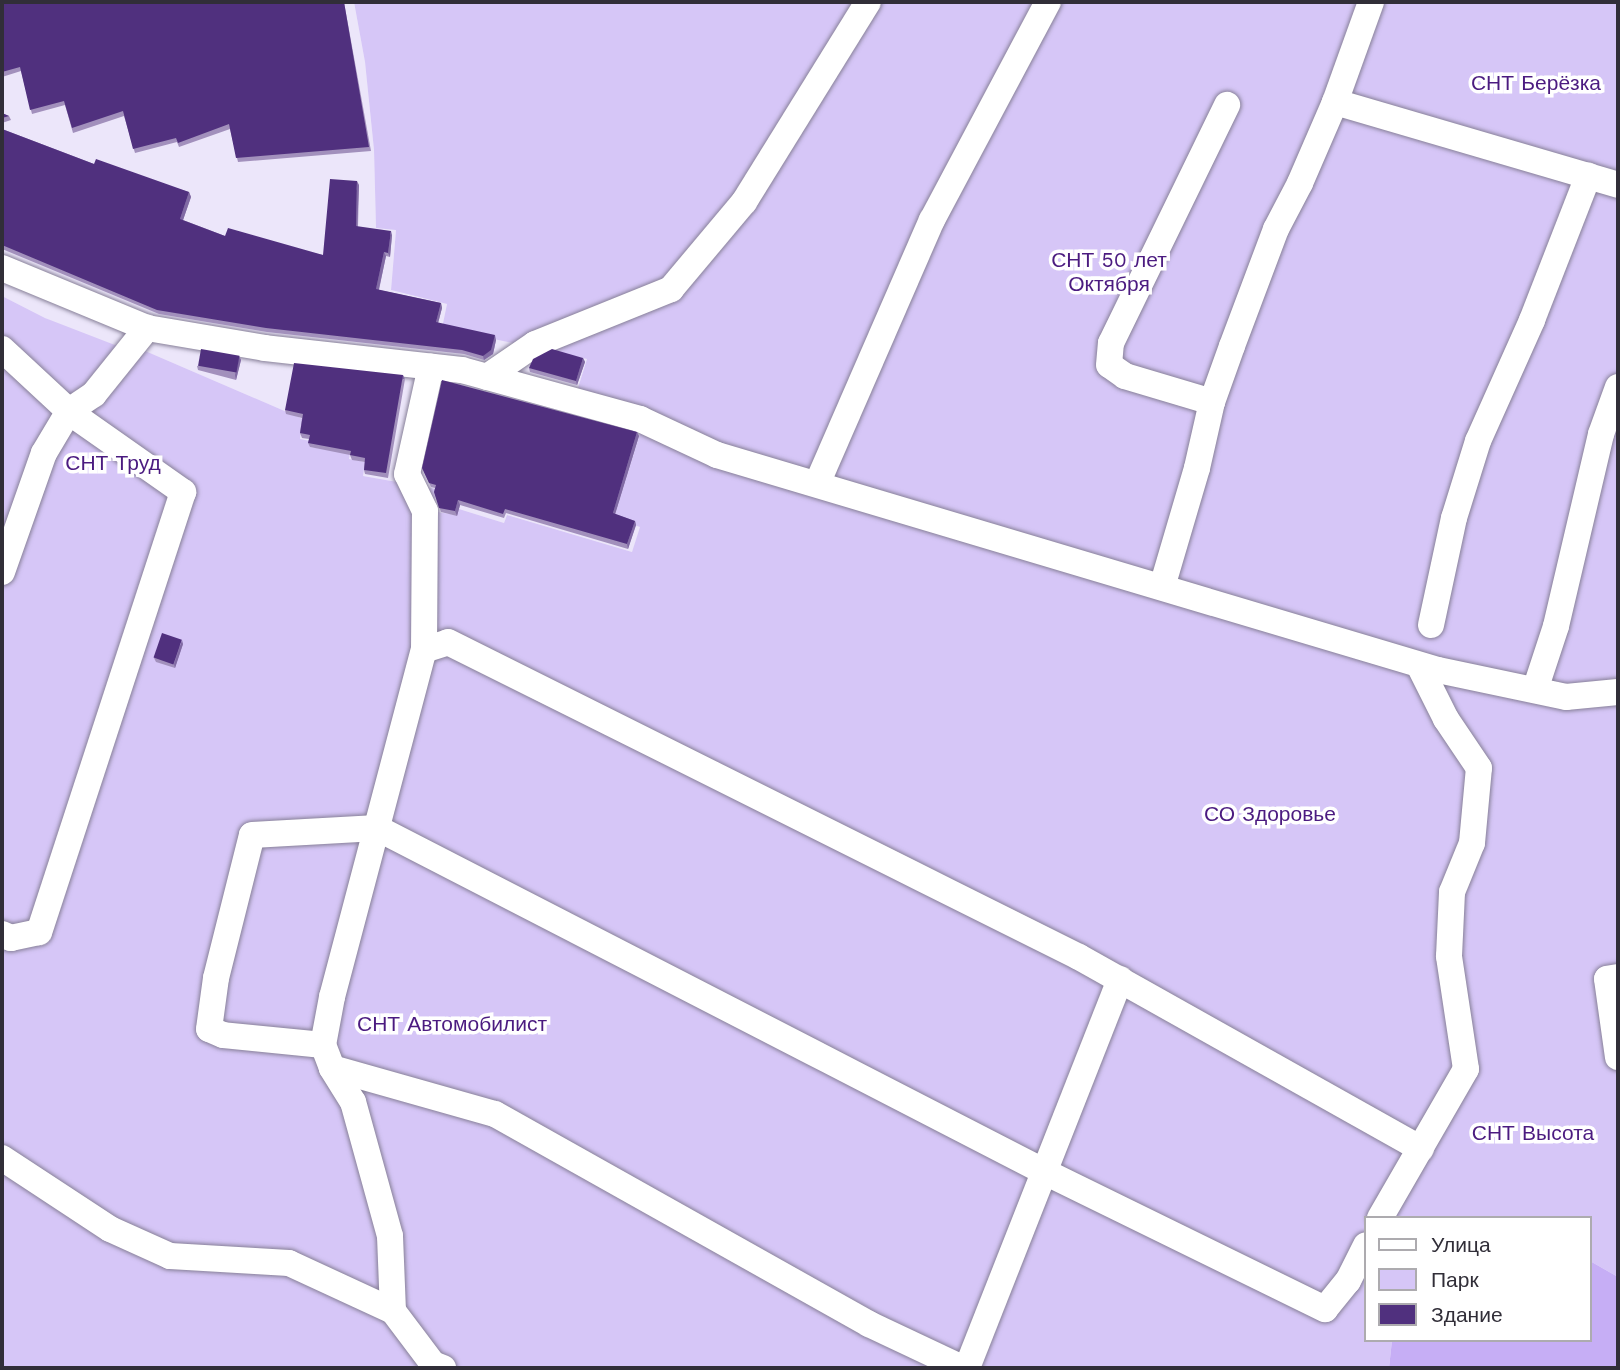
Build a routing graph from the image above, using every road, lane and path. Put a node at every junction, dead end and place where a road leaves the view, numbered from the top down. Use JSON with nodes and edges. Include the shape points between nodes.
{"nodes":[{"id":1,"x":868,"y":2,"type":"edge"},
{"id":2,"x":1048,"y":2,"type":"edge"},
{"id":3,"x":1371,"y":2,"type":"edge"},
{"id":4,"x":1335,"y":102,"type":"junction"},
{"id":5,"x":1227,"y":105,"type":"dead end"},
{"id":6,"x":1588,"y":176,"type":"junction"},
{"id":7,"x":1618,"y":185,"type":"edge"},
{"id":8,"x":2,"y":268,"type":"edge"},
{"id":9,"x":148,"y":328,"type":"junction"},
{"id":10,"x":2,"y":349,"type":"edge"},
{"id":11,"x":431,"y":367,"type":"junction"},
{"id":12,"x":487,"y":377,"type":"junction"},
{"id":13,"x":1618,"y":387,"type":"edge"},
{"id":14,"x":1212,"y":402,"type":"junction"},
{"id":15,"x":69,"y":411,"type":"junction"},
{"id":16,"x":817,"y":484,"type":"junction"},
{"id":17,"x":2,"y":572,"type":"edge"},
{"id":18,"x":1162,"y":587,"type":"junction"},
{"id":19,"x":1431,"y":625,"type":"dead end"},
{"id":20,"x":424,"y":650,"type":"junction"},
{"id":21,"x":1419,"y":665,"type":"junction"},
{"id":22,"x":1535,"y":690,"type":"junction"},
{"id":23,"x":1618,"y":692,"type":"edge"},
{"id":24,"x":377,"y":828,"type":"junction"},
{"id":25,"x":2,"y":934,"type":"edge"},
{"id":26,"x":1618,"y":977,"type":"edge"},
{"id":27,"x":1119,"y":979,"type":"junction"},
{"id":28,"x":328,"y":1057,"type":"junction"},
{"id":29,"x":1618,"y":1057,"type":"edge"},
{"id":30,"x":1421,"y":1149,"type":"junction"},
{"id":31,"x":2,"y":1158,"type":"edge"},
{"id":32,"x":1045,"y":1172,"type":"junction"},
{"id":33,"x":1381,"y":1216,"type":"edge"},
{"id":34,"x":1364,"y":1249,"type":"edge"},
{"id":35,"x":393,"y":1311,"type":"junction"},
{"id":36,"x":443,"y":1368,"type":"edge"},
{"id":37,"x":962,"y":1368,"type":"edge"},
{"id":38,"x":967,"y":1368,"type":"edge"}],
"edges":[{"from":1,"to":12,"type":"street","via":[[744,202],[671,289],[535,344]]},
{"from":2,"to":16,"type":"street","via":[[932,220]]},
{"from":3,"to":4,"type":"street"},
{"from":4,"to":6,"type":"street"},
{"from":4,"to":14,"type":"street","via":[[1276,229]]},
{"from":5,"to":14,"type":"street","via":[[1111,342],[1109,365],[1125,376]]},
{"from":6,"to":7,"type":"street"},
{"from":6,"to":19,"type":"street","via":[[1478,441],[1454,518]]},
{"from":8,"to":9,"type":"street"},
{"from":9,"to":11,"type":"street","via":[[265,348]]},
{"from":9,"to":15,"type":"street","via":[[94,394]]},
{"from":10,"to":15,"type":"street"},
{"from":11,"to":12,"type":"street"},
{"from":11,"to":20,"type":"street","via":[[407,474],[425,511]]},
{"from":12,"to":16,"type":"street","via":[[640,419],[717,455]]},
{"from":13,"to":22,"type":"street","via":[[1601,434],[1556,626]]},
{"from":14,"to":18,"type":"street","via":[[1198,468]]},
{"from":15,"to":17,"type":"street","via":[[44,453]]},
{"from":15,"to":25,"type":"street","via":[[183,492],[39,932],[11,938]]},
{"from":16,"to":18,"type":"street"},
{"from":18,"to":21,"type":"street"},
{"from":20,"to":24,"type":"street"},
{"from":20,"to":27,"type":"street","via":[[448,642]]},
{"from":21,"to":22,"type":"street"},
{"from":21,"to":30,"type":"street","via":[[1446,719],[1479,768],[1472,843],[1452,892],[1450,956],[1466,1069]]},
{"from":22,"to":23,"type":"street","via":[[1566,697]]},
{"from":24,"to":28,"type":"street","via":[[332,997]]},
{"from":24,"to":28,"type":"street","via":[[252,835],[216,978],[209,1029]]},
{"from":24,"to":32,"type":"street"},
{"from":26,"to":29,"type":"street","via":[[1608,979]]},
{"from":27,"to":30,"type":"street"},
{"from":27,"to":32,"type":"street"},
{"from":28,"to":35,"type":"street","via":[[353,1102],[390,1236]]},
{"from":28,"to":37,"type":"street","via":[[495,1114],[869,1324]]},
{"from":30,"to":33,"type":"street"},
{"from":31,"to":35,"type":"street","via":[[110,1229],[170,1256],[289,1263]]},
{"from":32,"to":34,"type":"street","via":[[1325,1309],[1348,1281]]},
{"from":32,"to":38,"type":"street"},
{"from":35,"to":36,"type":"street","via":[[433,1364]]}]}
